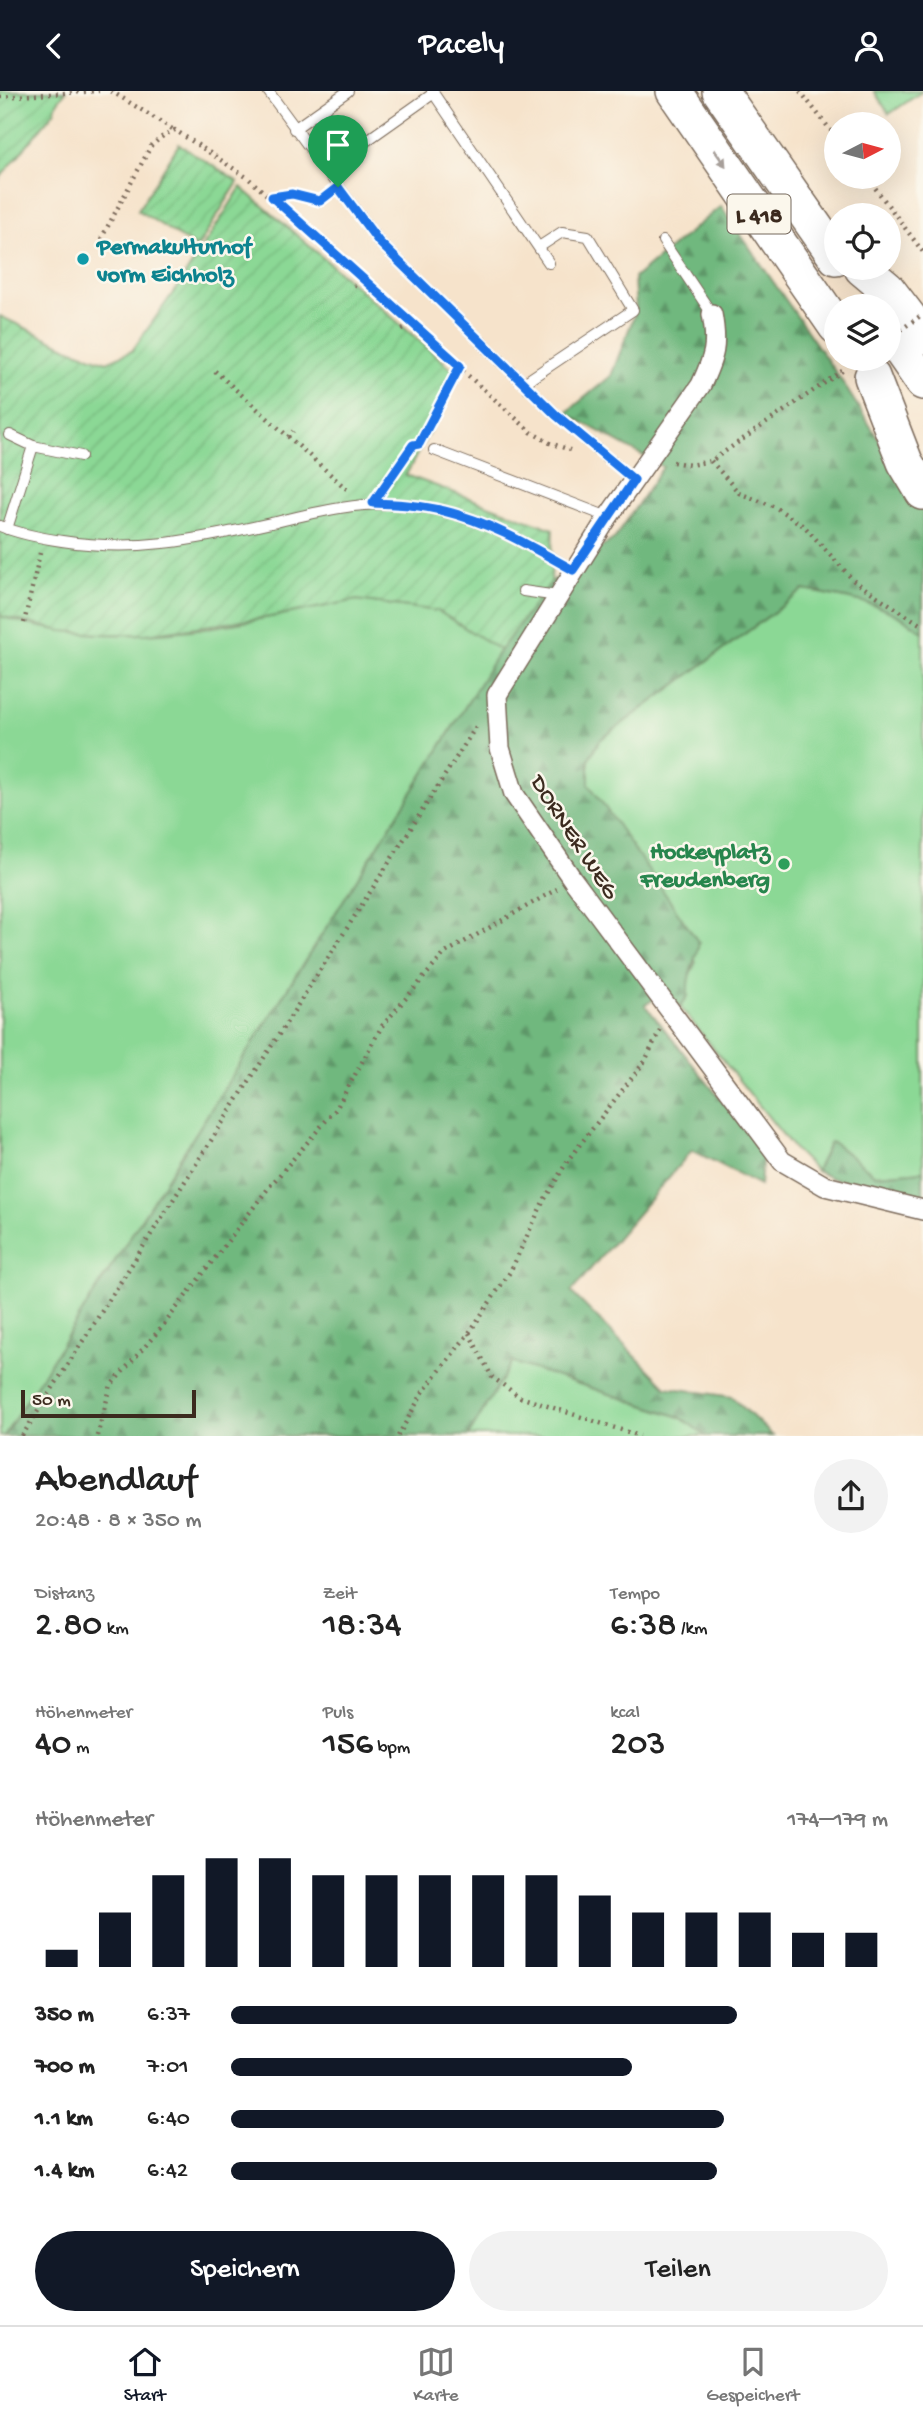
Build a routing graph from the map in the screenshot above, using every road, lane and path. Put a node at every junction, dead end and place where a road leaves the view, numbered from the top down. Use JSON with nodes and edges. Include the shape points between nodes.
{"nodes":[{"id":1,"x":99,"y":91,"type":"edge"},
{"id":2,"x":111,"y":91,"type":"edge"},
{"id":3,"x":268,"y":91,"type":"edge"},
{"id":4,"x":348,"y":91,"type":"edge"},
{"id":5,"x":674,"y":91,"type":"edge"},
{"id":6,"x":720,"y":91,"type":"edge"},
{"id":7,"x":800,"y":91,"type":"edge"},
{"id":8,"x":433,"y":92,"type":"edge"},
{"id":9,"x":0,"y":97,"type":"edge"},
{"id":10,"x":824,"y":122,"type":"edge"},
{"id":11,"x":294,"y":129,"type":"junction"},
{"id":12,"x":175,"y":130,"type":"junction"},
{"id":13,"x":325,"y":170,"type":"junction"},
{"id":14,"x":338,"y":187,"type":"junction"},
{"id":15,"x":876,"y":189,"type":"edge"},
{"id":16,"x":272,"y":197,"type":"junction"},
{"id":17,"x":824,"y":237,"type":"edge"},
{"id":18,"x":100,"y":239,"type":"dead end"},
{"id":19,"x":663,"y":241,"type":"dead end"},
{"id":20,"x":539,"y":247,"type":"junction"},
{"id":21,"x":923,"y":252,"type":"edge"},
{"id":22,"x":550,"y":263,"type":"dead end"},
{"id":23,"x":876,"y":280,"type":"edge"},
{"id":24,"x":824,"y":309,"type":"edge"},
{"id":25,"x":712,"y":314,"type":"joint"},
{"id":26,"x":923,"y":314,"type":"edge"},
{"id":27,"x":901,"y":328,"type":"edge"},
{"id":28,"x":923,"y":336,"type":"edge"},
{"id":29,"x":901,"y":352,"type":"edge"},
{"id":30,"x":460,"y":366,"type":"junction"},
{"id":31,"x":217,"y":370,"type":"dead end"},
{"id":32,"x":852,"y":371,"type":"edge"},
{"id":33,"x":862,"y":371,"type":"edge"},
{"id":34,"x":863,"y":371,"type":"edge"},
{"id":35,"x":923,"y":382,"type":"edge"},
{"id":36,"x":524,"y":383,"type":"junction"},
{"id":37,"x":293,"y":431,"type":"dead end"},
{"id":38,"x":10,"y":435,"type":"dead end"},
{"id":39,"x":288,"y":437,"type":"junction"},
{"id":40,"x":33,"y":446,"type":"junction"},
{"id":41,"x":434,"y":450,"type":"dead end"},
{"id":42,"x":923,"y":451,"type":"edge"},
{"id":43,"x":599,"y":453,"type":"junction"},
{"id":44,"x":81,"y":456,"type":"dead end"},
{"id":45,"x":651,"y":457,"type":"junction"},
{"id":46,"x":711,"y":461,"type":"junction"},
{"id":47,"x":634,"y":480,"type":"junction"},
{"id":48,"x":923,"y":492,"type":"edge"},
{"id":49,"x":368,"y":504,"type":"junction"},
{"id":50,"x":608,"y":517,"type":"junction"},
{"id":51,"x":4,"y":527,"type":"edge"},
{"id":52,"x":44,"y":539,"type":"junction"},
{"id":53,"x":573,"y":570,"type":"junction"},
{"id":54,"x":523,"y":591,"type":"dead end"},
{"id":55,"x":558,"y":596,"type":"junction"},
{"id":56,"x":24,"y":623,"type":"dead end"},
{"id":57,"x":923,"y":626,"type":"edge"},
{"id":58,"x":496,"y":695,"type":"junction"},
{"id":59,"x":573,"y":880,"type":"junction"},
{"id":60,"x":669,"y":1010,"type":"junction"},
{"id":61,"x":923,"y":1210,"type":"edge"},
{"id":62,"x":469,"y":1333,"type":"junction"},
{"id":63,"x":22,"y":1436,"type":"edge"},
{"id":64,"x":97,"y":1436,"type":"edge"},
{"id":65,"x":398,"y":1436,"type":"edge"},
{"id":66,"x":640,"y":1436,"type":"edge"}],
"edges":[{"from":1,"to":9,"type":"path"},
{"from":2,"to":12,"type":"path"},
{"from":3,"to":11,"type":"lane"},
{"from":4,"to":11,"type":"lane"},
{"from":5,"to":24,"type":"highway","number":"L 418","one_way":true},
{"from":6,"to":17,"type":"highway","number":"L 418"},
{"from":7,"to":10,"type":"path"},
{"from":8,"to":13,"type":"lane"},
{"from":8,"to":20,"type":"lane"},
{"from":11,"to":13,"type":"lane"},
{"from":12,"to":16,"type":"path"},
{"from":12,"to":18,"type":"path","via":[[150,146]]},
{"from":13,"to":14,"type":"lane"},
{"from":14,"to":16,"type":"path","via":[[320,201],[292,194]]},
{"from":14,"to":36,"type":"lane","via":[[379,242]]},
{"from":15,"to":21,"type":"path"},
{"from":16,"to":30,"type":"path"},
{"from":19,"to":25,"type":"lane"},
{"from":20,"to":22,"type":"lane"},
{"from":20,"to":36,"type":"lane","via":[[562,232],[588,236],[634,310]]},
{"from":23,"to":28,"type":"highway"},
{"from":25,"to":45,"type":"street","via":[[716,336],[712,361],[701,385]]},
{"from":26,"to":27,"type":"path","bridge":true},
{"from":29,"to":35,"type":"highway"},
{"from":30,"to":43,"type":"path","via":[[531,432],[572,451]]},
{"from":30,"to":49,"type":"path","via":[[419,444],[413,445]]},
{"from":31,"to":39,"type":"path"},
{"from":32,"to":46,"type":"path","via":[[820,386]]},
{"from":33,"to":48,"type":"highway"},
{"from":34,"to":42,"type":"highway"},
{"from":36,"to":43,"type":"lane"},
{"from":37,"to":39,"type":"path"},
{"from":38,"to":40,"type":"lane"},
{"from":39,"to":49,"type":"path"},
{"from":40,"to":44,"type":"lane"},
{"from":40,"to":51,"type":"lane"},
{"from":41,"to":50,"type":"lane"},
{"from":43,"to":47,"type":"lane"},
{"from":45,"to":46,"type":"path","via":[[690,465]]},
{"from":45,"to":47,"type":"street"},
{"from":46,"to":57,"type":"path","via":[[739,493],[775,507],[805,527],[854,581]]},
{"from":47,"to":50,"type":"street"},
{"from":49,"to":52,"type":"lane","via":[[167,544],[119,547]]},
{"from":49,"to":53,"type":"lane","via":[[408,505],[469,518]]},
{"from":50,"to":53,"type":"street"},
{"from":51,"to":52,"type":"lane"},
{"from":52,"to":56,"type":"path"},
{"from":53,"to":55,"type":"street"},
{"from":54,"to":55,"type":"lane"},
{"from":55,"to":58,"type":"street"},
{"from":58,"to":59,"type":"street","name":"DORNER WEG","via":[[500,748],[514,794]]},
{"from":58,"to":63,"type":"path"},
{"from":59,"to":60,"type":"street","name":"DORNER WEG"},
{"from":59,"to":64,"type":"path","via":[[445,953],[382,1026],[336,1109],[111,1385]]},
{"from":60,"to":61,"type":"street","name":"DORNER WEG","via":[[782,1161],[825,1186]]},
{"from":60,"to":62,"type":"path","via":[[645,1061],[568,1160],[510,1272]]},
{"from":62,"to":65,"type":"path","via":[[423,1392]]},
{"from":62,"to":66,"type":"path","via":[[492,1377],[520,1397]]}]}
